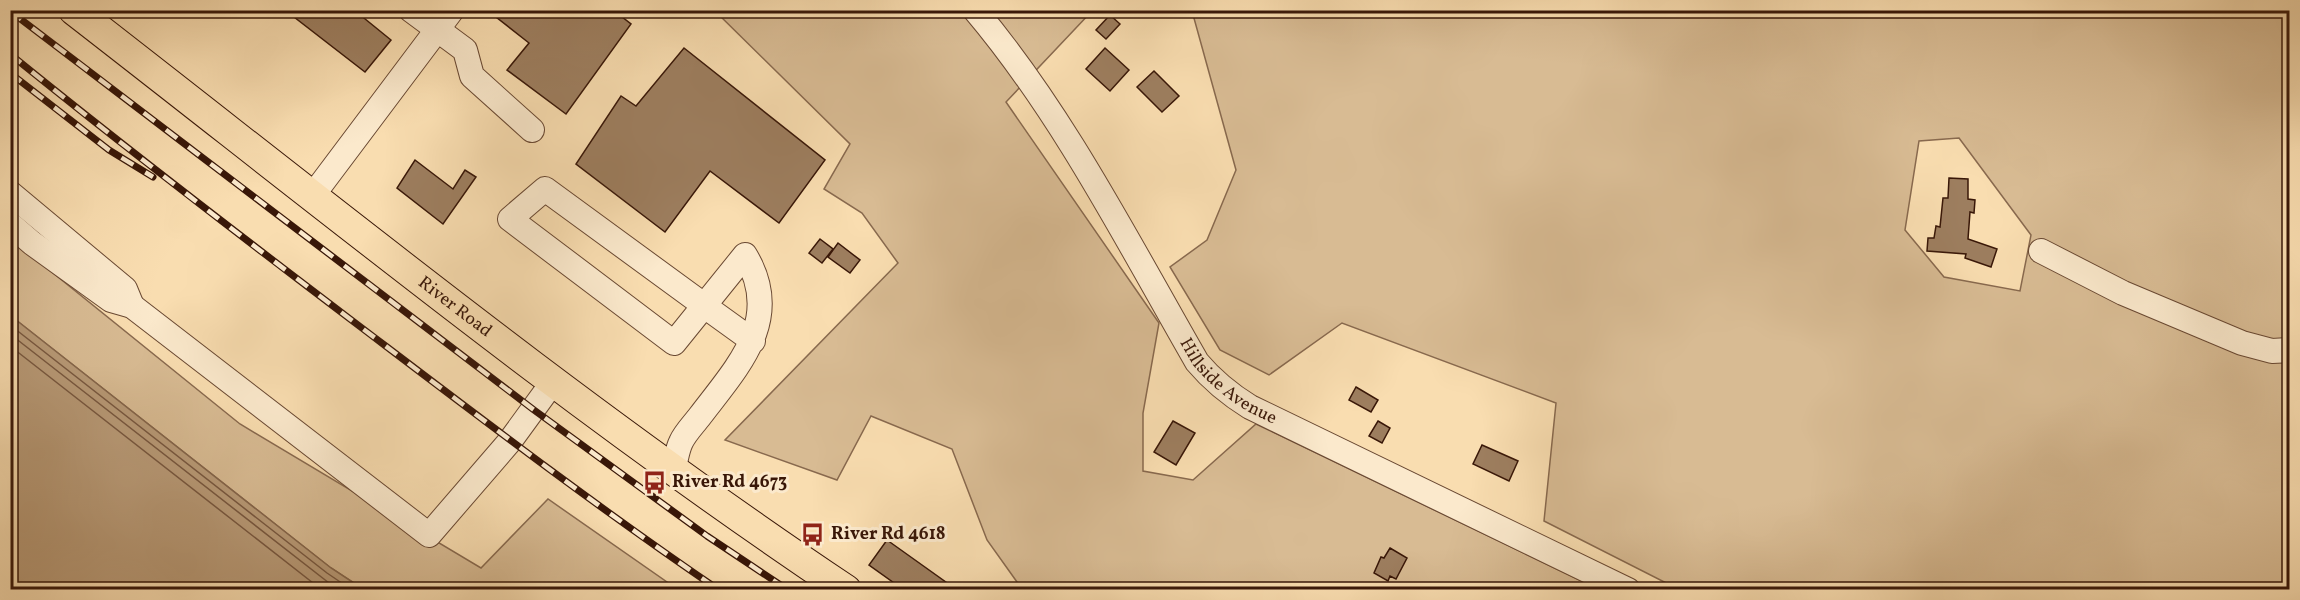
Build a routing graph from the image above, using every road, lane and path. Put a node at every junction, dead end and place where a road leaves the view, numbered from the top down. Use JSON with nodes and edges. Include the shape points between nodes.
{"nodes":[{"id":1,"x":74,"y":10,"type":"edge"},
{"id":2,"x":411,"y":10,"type":"edge"},
{"id":3,"x":452,"y":10,"type":"edge"},
{"id":4,"x":975,"y":10,"type":"edge"},
{"id":5,"x":436,"y":31,"type":"junction"},
{"id":6,"x":532,"y":130,"type":"dead end"},
{"id":7,"x":10,"y":193,"type":"edge"},
{"id":8,"x":313,"y":195,"type":"junction"},
{"id":9,"x":10,"y":224,"type":"edge"},
{"id":10,"x":2041,"y":251,"type":"dead end"},
{"id":11,"x":132,"y":306,"type":"junction"},
{"id":12,"x":705,"y":306,"type":"junction"},
{"id":13,"x":753,"y":341,"type":"junction"},
{"id":14,"x":2289,"y":350,"type":"edge"},
{"id":15,"x":553,"y":382,"type":"junction"},
{"id":16,"x":674,"y":469,"type":"junction"},
{"id":17,"x":846,"y":590,"type":"edge"},
{"id":18,"x":1628,"y":590,"type":"edge"}],
"edges":[{"from":1,"to":8,"type":"main road","name":"River Road"},
{"from":2,"to":5,"type":"street"},
{"from":3,"to":5,"type":"street"},
{"from":4,"to":18,"type":"street","name":"Hillside Avenue","via":[[1049,112],[1197,362],[1213,380],[1250,407]]},
{"from":5,"to":6,"type":"street","via":[[465,50],[472,76]]},
{"from":5,"to":8,"type":"street"},
{"from":7,"to":11,"type":"street","via":[[125,289]]},
{"from":8,"to":15,"type":"main road","name":"River Road"},
{"from":9,"to":11,"type":"street","via":[[111,300]]},
{"from":10,"to":14,"type":"street","via":[[2123,293],[2242,343],[2272,351]]},
{"from":11,"to":15,"type":"street","via":[[429,535],[510,441]]},
{"from":12,"to":12,"type":"street","via":[[545,189],[510,219],[675,343]]},
{"from":12,"to":13,"type":"street"},
{"from":12,"to":13,"type":"street","via":[[745,255],[759,289],[761,314]]},
{"from":13,"to":16,"type":"street","via":[[680,443]]},
{"from":15,"to":16,"type":"main road","name":"River Road"},
{"from":16,"to":17,"type":"main road","name":"River Road"}]}
